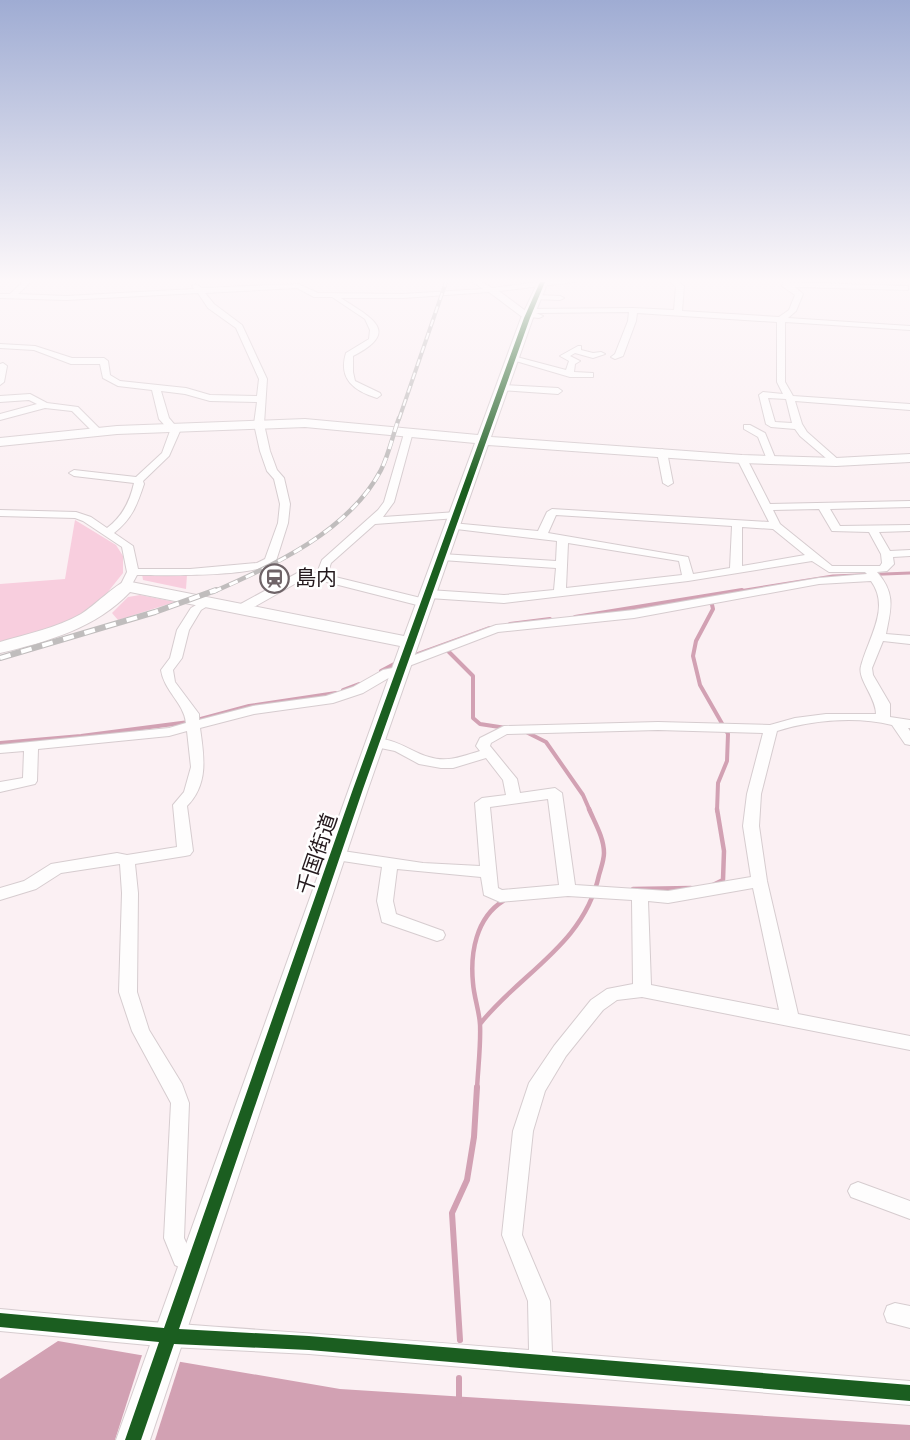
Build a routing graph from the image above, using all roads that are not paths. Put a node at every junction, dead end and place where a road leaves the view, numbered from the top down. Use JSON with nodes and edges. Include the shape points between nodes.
{"nodes":[{"id":1,"x":38,"y":349,"type":"edge"},
{"id":2,"x":249,"y":349,"type":"edge"},
{"id":3,"x":359,"y":349,"type":"edge"},
{"id":4,"x":517,"y":349,"type":"edge"},
{"id":5,"x":576,"y":349,"type":"edge"},
{"id":6,"x":576,"y":349,"type":"edge"},
{"id":7,"x":622,"y":349,"type":"edge"},
{"id":8,"x":781,"y":349,"type":"edge"},
{"id":9,"x":601,"y":354,"type":"dead end"},
{"id":10,"x":615,"y":357,"type":"dead end"},
{"id":11,"x":513,"y":359,"type":"junction"},
{"id":12,"x":0,"y":367,"type":"edge"},
{"id":13,"x":549,"y":370,"type":"junction"},
{"id":14,"x":570,"y":374,"type":"junction"},
{"id":15,"x":590,"y":375,"type":"dead end"},
{"id":16,"x":0,"y":382,"type":"edge"},
{"id":17,"x":156,"y":387,"type":"junction"},
{"id":18,"x":502,"y":388,"type":"junction"},
{"id":19,"x":539,"y":390,"type":"junction"},
{"id":20,"x":558,"y":391,"type":"dead end"},
{"id":21,"x":377,"y":394,"type":"dead end"},
{"id":22,"x":790,"y":397,"type":"junction"},
{"id":23,"x":0,"y":399,"type":"edge"},
{"id":24,"x":260,"y":399,"type":"junction"},
{"id":25,"x":45,"y":405,"type":"junction"},
{"id":26,"x":910,"y":407,"type":"edge"},
{"id":27,"x":0,"y":417,"type":"edge"},
{"id":28,"x":259,"y":424,"type":"junction"},
{"id":29,"x":798,"y":426,"type":"junction"},
{"id":30,"x":747,"y":427,"type":"dead end"},
{"id":31,"x":172,"y":428,"type":"junction"},
{"id":32,"x":98,"y":432,"type":"junction"},
{"id":33,"x":408,"y":432,"type":"junction"},
{"id":34,"x":484,"y":439,"type":"junction"},
{"id":35,"x":0,"y":442,"type":"edge"},
{"id":36,"x":662,"y":452,"type":"junction"},
{"id":37,"x":910,"y":458,"type":"edge"},
{"id":38,"x":742,"y":459,"type":"junction"},
{"id":39,"x":771,"y":460,"type":"junction"},
{"id":40,"x":836,"y":462,"type":"junction"},
{"id":41,"x":74,"y":473,"type":"dead end"},
{"id":42,"x":138,"y":480,"type":"junction"},
{"id":43,"x":668,"y":483,"type":"dead end"},
{"id":44,"x":910,"y":504,"type":"edge"},
{"id":45,"x":823,"y":506,"type":"junction"},
{"id":46,"x":765,"y":507,"type":"junction"},
{"id":47,"x":0,"y":513,"type":"edge"},
{"id":48,"x":454,"y":520,"type":"junction"},
{"id":49,"x":372,"y":522,"type":"junction"},
{"id":50,"x":737,"y":525,"type":"junction"},
{"id":51,"x":776,"y":526,"type":"junction"},
{"id":52,"x":910,"y":528,"type":"edge"},
{"id":53,"x":872,"y":529,"type":"junction"},
{"id":54,"x":107,"y":532,"type":"junction"},
{"id":55,"x":542,"y":535,"type":"junction"},
{"id":56,"x":563,"y":539,"type":"junction"},
{"id":57,"x":887,"y":554,"type":"junction"},
{"id":58,"x":910,"y":554,"type":"edge"},
{"id":59,"x":442,"y":556,"type":"junction"},
{"id":60,"x":814,"y":557,"type":"junction"},
{"id":61,"x":562,"y":565,"type":"junction"},
{"id":62,"x":736,"y":570,"type":"junction"},
{"id":63,"x":872,"y":573,"type":"junction"},
{"id":64,"x":321,"y":577,"type":"junction"},
{"id":65,"x":688,"y":578,"type":"junction"},
{"id":66,"x":130,"y":579,"type":"junction"},
{"id":67,"x":560,"y":592,"type":"junction"},
{"id":68,"x":427,"y":599,"type":"junction"},
{"id":69,"x":208,"y":602,"type":"junction"},
{"id":70,"x":240,"y":609,"type":"junction"},
{"id":71,"x":879,"y":637,"type":"junction"},
{"id":72,"x":910,"y":640,"type":"edge"},
{"id":73,"x":0,"y":648,"type":"edge"},
{"id":74,"x":406,"y":658,"type":"junction"},
{"id":75,"x":883,"y":719,"type":"junction"},
{"id":76,"x":193,"y":722,"type":"junction"},
{"id":77,"x":904,"y":724,"type":"edge"},
{"id":78,"x":771,"y":729,"type":"junction"},
{"id":79,"x":910,"y":741,"type":"edge"},
{"id":80,"x":376,"y":742,"type":"junction"},
{"id":81,"x":31,"y":747,"type":"junction"},
{"id":82,"x":0,"y":749,"type":"edge"},
{"id":83,"x":488,"y":753,"type":"junction"},
{"id":84,"x":0,"y":787,"type":"edge"},
{"id":85,"x":514,"y":798,"type":"junction"},
{"id":86,"x":336,"y":855,"type":"junction"},
{"id":87,"x":127,"y":860,"type":"junction"},
{"id":88,"x":390,"y":862,"type":"junction"},
{"id":89,"x":489,"y":872,"type":"junction"},
{"id":90,"x":759,"y":881,"type":"junction"},
{"id":91,"x":568,"y":890,"type":"junction"},
{"id":92,"x":0,"y":894,"type":"edge"},
{"id":93,"x":640,"y":896,"type":"junction"},
{"id":94,"x":437,"y":935,"type":"dead end"},
{"id":95,"x":642,"y":990,"type":"junction"},
{"id":96,"x":790,"y":1018,"type":"junction"},
{"id":97,"x":910,"y":1043,"type":"edge"},
{"id":98,"x":858,"y":1191,"type":"dead end"},
{"id":99,"x":910,"y":1210,"type":"edge"},
{"id":100,"x":193,"y":1264,"type":"junction"},
{"id":101,"x":0,"y":1320,"type":"edge"},
{"id":102,"x":167,"y":1342,"type":"junction"},
{"id":103,"x":541,"y":1362,"type":"junction"},
{"id":104,"x":910,"y":1393,"type":"edge"},
{"id":105,"x":133,"y":1440,"type":"edge"}],
"edges":[{"from":1,"to":17,"type":"street","via":[[71,361],[104,361],[106,376],[114,382]]},
{"from":2,"to":24,"type":"street","via":[[262,379]]},
{"from":3,"to":21,"type":"street","via":[[349,355],[346,374],[358,388]]},
{"from":4,"to":11,"type":"street","name":"千国街道"},
{"from":5,"to":9,"type":"street","via":[[593,356]]},
{"from":6,"to":14,"type":"street","via":[[564,356],[576,361],[571,363]]},
{"from":7,"to":10,"type":"street"},
{"from":8,"to":22,"type":"street","via":[[781,382]]},
{"from":11,"to":13,"type":"street"},
{"from":11,"to":18,"type":"street","name":"千国街道"},
{"from":12,"to":16,"type":"street","via":[[3,366]]},
{"from":13,"to":14,"type":"street"},
{"from":13,"to":19,"type":"street"},
{"from":14,"to":15,"type":"street"},
{"from":17,"to":24,"type":"street","via":[[210,398]]},
{"from":17,"to":31,"type":"street","via":[[164,419]]},
{"from":18,"to":19,"type":"street"},
{"from":18,"to":34,"type":"street","name":"千国街道"},
{"from":19,"to":20,"type":"street"},
{"from":22,"to":26,"type":"street"},
{"from":22,"to":29,"type":"street"},
{"from":22,"to":29,"type":"street","via":[[763,396],[771,424]]},
{"from":23,"to":25,"type":"street","via":[[30,397]]},
{"from":24,"to":28,"type":"street"},
{"from":25,"to":27,"type":"street"},
{"from":25,"to":32,"type":"street","via":[[75,409]]},
{"from":28,"to":31,"type":"street"},
{"from":28,"to":33,"type":"street","via":[[318,423]]},
{"from":28,"to":66,"type":"street","via":[[285,504],[283,524],[270,561],[259,566]]},
{"from":29,"to":40,"type":"street"},
{"from":30,"to":39,"type":"street","via":[[762,435]]},
{"from":31,"to":32,"type":"street"},
{"from":31,"to":42,"type":"street","via":[[175,431],[166,454]]},
{"from":32,"to":35,"type":"street"},
{"from":33,"to":34,"type":"street"},
{"from":33,"to":49,"type":"street","via":[[389,502]]},
{"from":34,"to":36,"type":"street"},
{"from":34,"to":48,"type":"street","name":"千国街道"},
{"from":36,"to":38,"type":"street"},
{"from":36,"to":43,"type":"street"},
{"from":37,"to":40,"type":"street"},
{"from":38,"to":39,"type":"street"},
{"from":38,"to":46,"type":"street"},
{"from":39,"to":40,"type":"street"},
{"from":41,"to":42,"type":"street"},
{"from":42,"to":54,"type":"street","via":[[130,510],[123,521]]},
{"from":44,"to":45,"type":"street"},
{"from":45,"to":46,"type":"street"},
{"from":45,"to":53,"type":"street","via":[[836,529]]},
{"from":46,"to":51,"type":"street"},
{"from":47,"to":54,"type":"street","via":[[75,515]]},
{"from":48,"to":49,"type":"street"},
{"from":48,"to":55,"type":"street"},
{"from":48,"to":59,"type":"street","name":"千国街道"},
{"from":49,"to":64,"type":"street","via":[[326,562]]},
{"from":50,"to":51,"type":"street"},
{"from":50,"to":55,"type":"street","via":[[552,512]]},
{"from":50,"to":62,"type":"street"},
{"from":51,"to":60,"type":"street"},
{"from":52,"to":53,"type":"street"},
{"from":53,"to":57,"type":"street"},
{"from":54,"to":66,"type":"street","via":[[127,546]]},
{"from":55,"to":56,"type":"street"},
{"from":56,"to":61,"type":"street"},
{"from":56,"to":65,"type":"street","via":[[684,560]]},
{"from":57,"to":58,"type":"street"},
{"from":57,"to":63,"type":"street","via":[[886,567]]},
{"from":59,"to":61,"type":"street"},
{"from":59,"to":68,"type":"street","name":"千国街道"},
{"from":60,"to":62,"type":"street"},
{"from":60,"to":63,"type":"street","via":[[829,569]]},
{"from":61,"to":67,"type":"street"},
{"from":62,"to":65,"type":"street"},
{"from":63,"to":71,"type":"street","via":[[884,589],[886,603]]},
{"from":63,"to":74,"type":"street","via":[[634,614],[496,630]]},
{"from":64,"to":68,"type":"street"},
{"from":64,"to":70,"type":"street","via":[[304,573]]},
{"from":65,"to":67,"type":"street"},
{"from":66,"to":69,"type":"street"},
{"from":66,"to":73,"type":"street","via":[[106,608],[88,619]]},
{"from":67,"to":68,"type":"street","via":[[504,599]]},
{"from":68,"to":74,"type":"street","name":"千国街道"},
{"from":69,"to":70,"type":"street"},
{"from":69,"to":76,"type":"street","via":[[197,608],[183,630],[176,658],[167,670],[169,682],[192,714]]},
{"from":70,"to":74,"type":"street"},
{"from":71,"to":72,"type":"street"},
{"from":71,"to":75,"type":"street","via":[[866,668],[883,704]]},
{"from":74,"to":76,"type":"street","via":[[358,690],[328,700]]},
{"from":74,"to":80,"type":"street","name":"千国街道"},
{"from":75,"to":77,"type":"street"},
{"from":75,"to":78,"type":"street","via":[[825,718]]},
{"from":76,"to":81,"type":"street","via":[[169,732]]},
{"from":76,"to":87,"type":"street","via":[[198,767],[191,794],[180,806],[185,851]]},
{"from":77,"to":79,"type":"street"},
{"from":78,"to":83,"type":"street","via":[[517,729],[496,733],[485,741],[483,746]]},
{"from":78,"to":90,"type":"street","via":[[753,794],[751,826]]},
{"from":80,"to":83,"type":"street","via":[[441,764]]},
{"from":80,"to":86,"type":"street","name":"千国街道"},
{"from":81,"to":82,"type":"street"},
{"from":81,"to":84,"type":"street","via":[[30,781]]},
{"from":83,"to":85,"type":"street","via":[[510,779]]},
{"from":85,"to":89,"type":"street","via":[[482,803]]},
{"from":85,"to":91,"type":"street","via":[[555,793]]},
{"from":86,"to":88,"type":"street"},
{"from":86,"to":100,"type":"street","name":"千国街道"},
{"from":87,"to":92,"type":"street","via":[[117,858],[57,868],[30,885]]},
{"from":87,"to":100,"type":"street","via":[[128,992],[141,1031],[180,1103],[174,1238],[182,1258]]},
{"from":88,"to":89,"type":"street"},
{"from":88,"to":94,"type":"street","via":[[385,901],[388,918]]},
{"from":89,"to":91,"type":"street","via":[[490,891],[500,896]]},
{"from":90,"to":93,"type":"street","via":[[668,897]]},
{"from":90,"to":96,"type":"street"},
{"from":91,"to":93,"type":"street"},
{"from":93,"to":95,"type":"street"},
{"from":95,"to":96,"type":"street"},
{"from":95,"to":103,"type":"street","via":[[613,994],[597,1005],[536,1089],[523,1131],[512,1235],[539,1301]]},
{"from":96,"to":97,"type":"street"},
{"from":98,"to":99,"type":"street"},
{"from":100,"to":102,"type":"street","name":"千国街道"},
{"from":101,"to":102,"type":"street"},
{"from":102,"to":103,"type":"street","via":[[309,1343]]},
{"from":102,"to":105,"type":"street","name":"千国街道"},
{"from":103,"to":104,"type":"street"}]}
